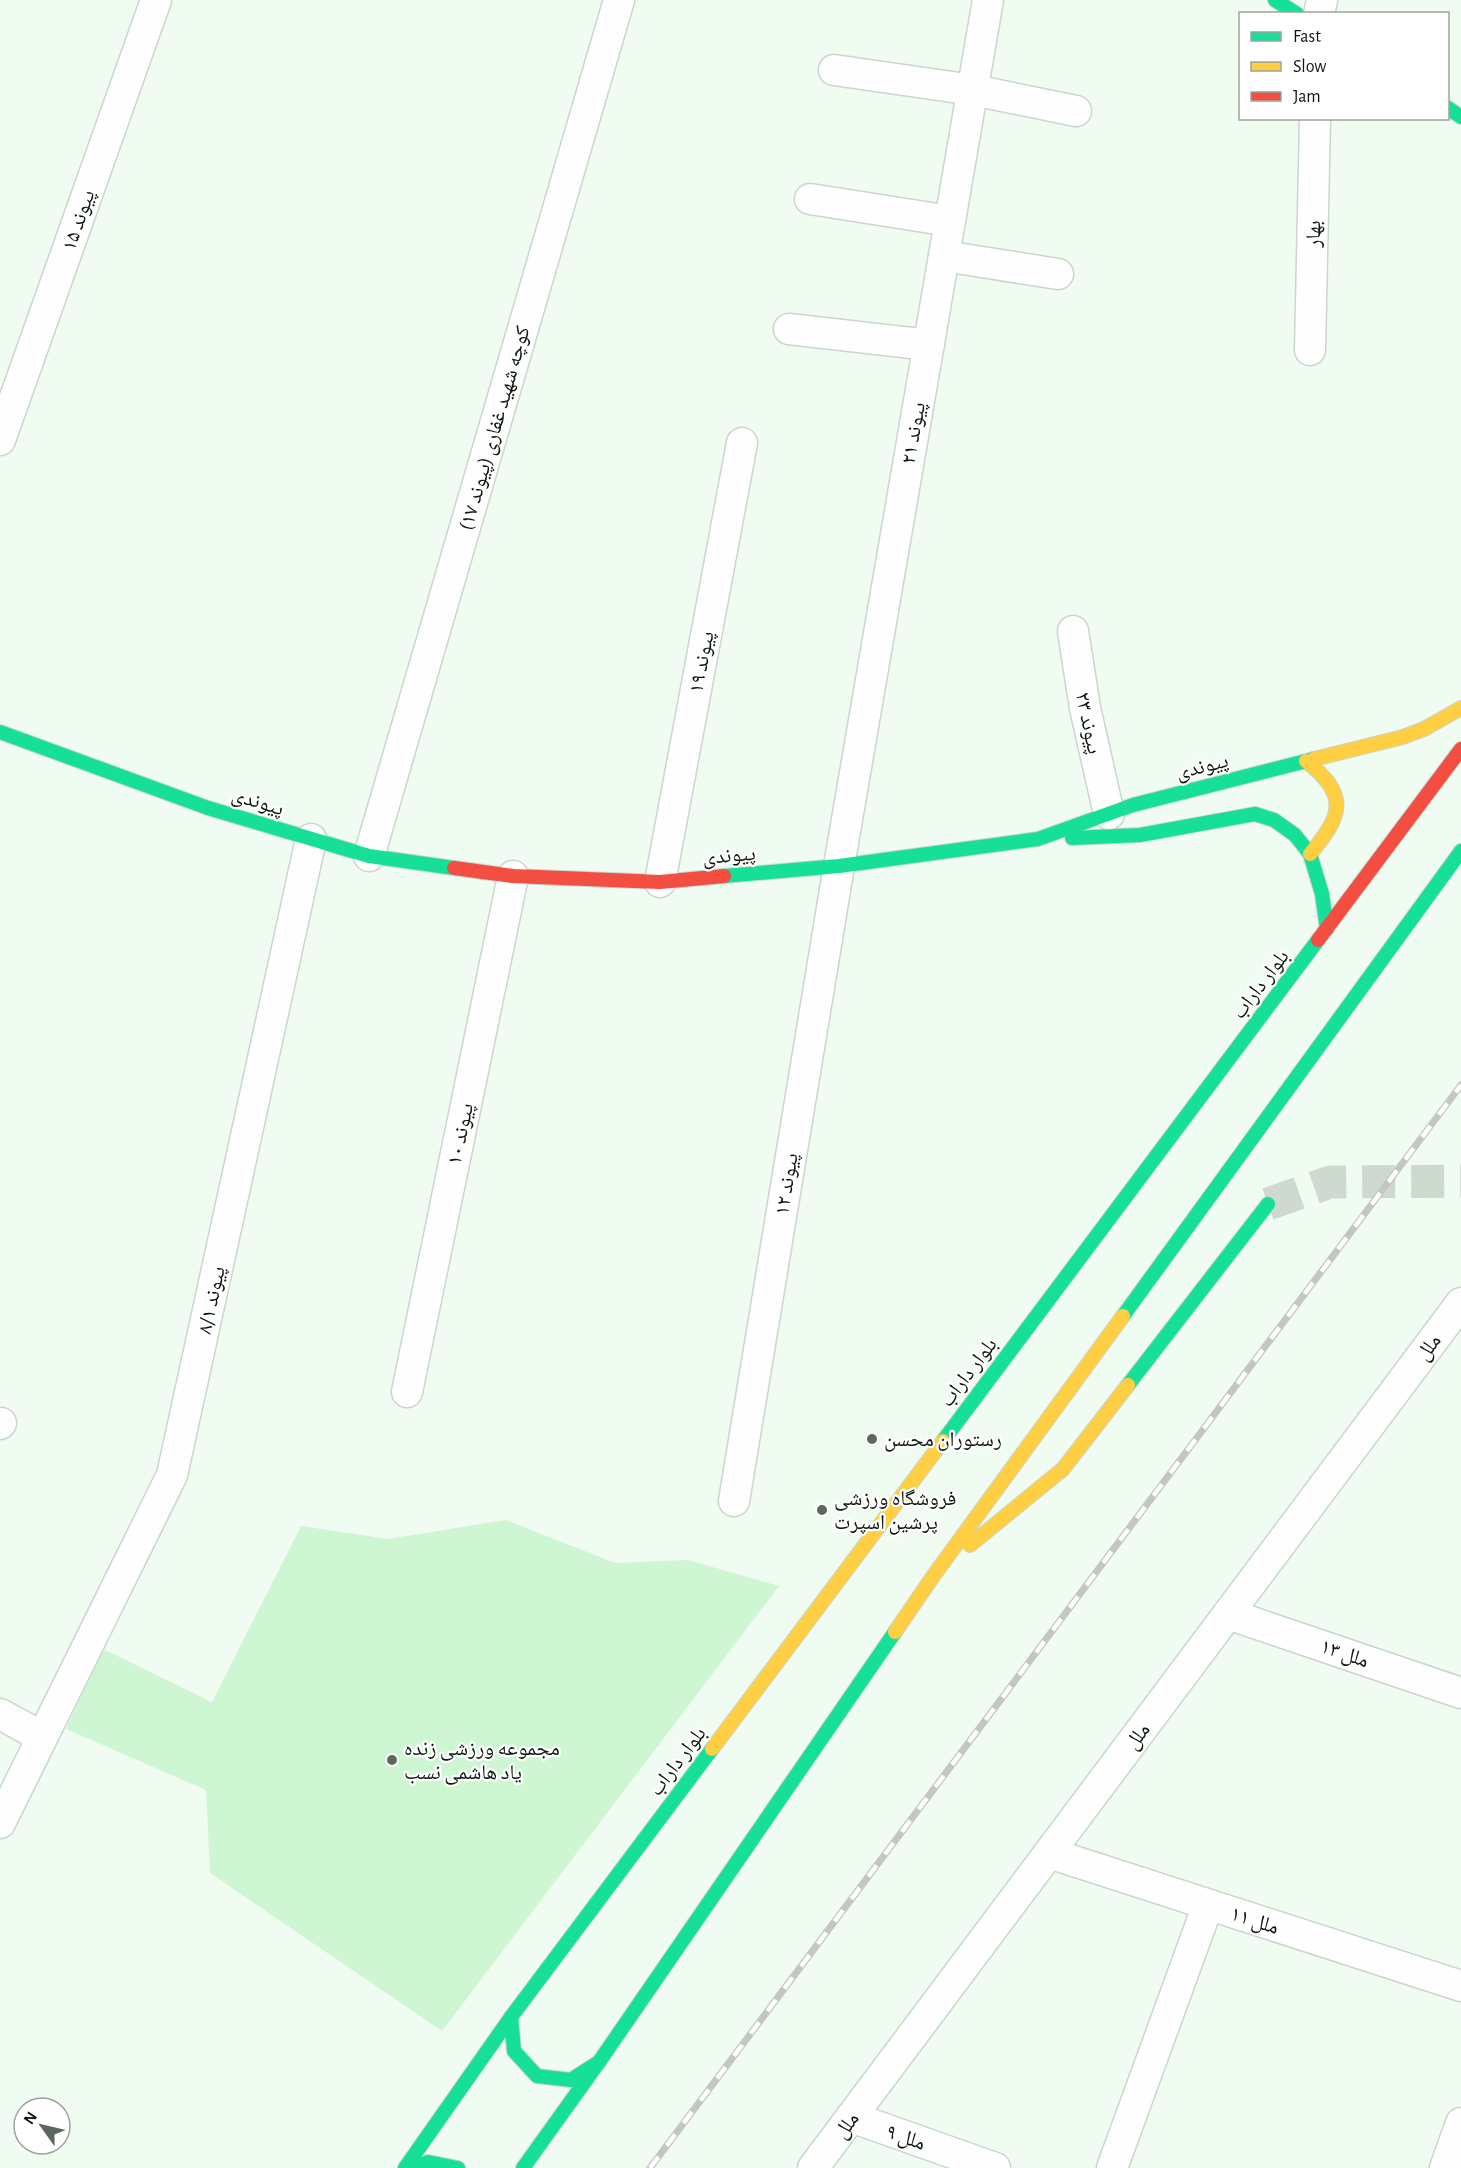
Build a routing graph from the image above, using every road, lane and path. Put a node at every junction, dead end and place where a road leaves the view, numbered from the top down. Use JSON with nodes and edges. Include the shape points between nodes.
{"nodes":[{"id":1,"x":156,"y":0,"type":"edge"},
{"id":2,"x":619,"y":0,"type":"edge"},
{"id":3,"x":988,"y":0,"type":"edge"},
{"id":4,"x":1275,"y":0,"type":"edge"},
{"id":5,"x":1294,"y":12,"type":"edge"},
{"id":6,"x":834,"y":70,"type":"dead end"},
{"id":7,"x":973,"y":90,"type":"junction"},
{"id":8,"x":1076,"y":111,"type":"dead end"},
{"id":9,"x":1315,"y":120,"type":"edge"},
{"id":10,"x":810,"y":199,"type":"dead end"},
{"id":11,"x":950,"y":221,"type":"junction"},
{"id":12,"x":944,"y":256,"type":"junction"},
{"id":13,"x":1058,"y":274,"type":"dead end"},
{"id":14,"x":789,"y":329,"type":"dead end"},
{"id":15,"x":929,"y":345,"type":"junction"},
{"id":16,"x":1310,"y":350,"type":"dead end"},
{"id":17,"x":0,"y":440,"type":"edge"},
{"id":18,"x":742,"y":443,"type":"dead end"},
{"id":19,"x":1073,"y":631,"type":"dead end"},
{"id":20,"x":1461,"y":708,"type":"edge"},
{"id":21,"x":0,"y":732,"type":"edge"},
{"id":22,"x":1461,"y":749,"type":"edge"},
{"id":23,"x":1306,"y":761,"type":"junction"},
{"id":24,"x":1109,"y":814,"type":"junction"},
{"id":25,"x":311,"y":839,"type":"junction"},
{"id":26,"x":1038,"y":839,"type":"junction"},
{"id":27,"x":1461,"y":851,"type":"edge"},
{"id":28,"x":1310,"y":854,"type":"junction"},
{"id":29,"x":369,"y":856,"type":"junction"},
{"id":30,"x":838,"y":866,"type":"junction"},
{"id":31,"x":513,"y":876,"type":"junction"},
{"id":32,"x":660,"y":882,"type":"junction"},
{"id":33,"x":1327,"y":929,"type":"junction"},
{"id":34,"x":1268,"y":1204,"type":"tunnel mouth"},
{"id":35,"x":1461,"y":1303,"type":"edge"},
{"id":36,"x":407,"y":1392,"type":"dead end"},
{"id":37,"x":734,"y":1502,"type":"dead end"},
{"id":38,"x":934,"y":1575,"type":"junction"},
{"id":39,"x":1228,"y":1614,"type":"junction"},
{"id":40,"x":1461,"y":1693,"type":"edge"},
{"id":41,"x":0,"y":1714,"type":"edge"},
{"id":42,"x":42,"y":1737,"type":"junction"},
{"id":43,"x":0,"y":1823,"type":"edge"},
{"id":44,"x":1049,"y":1853,"type":"junction"},
{"id":45,"x":1208,"y":1905,"type":"junction"},
{"id":46,"x":1461,"y":1986,"type":"edge"},
{"id":47,"x":511,"y":2017,"type":"junction"},
{"id":48,"x":599,"y":2062,"type":"junction"},
{"id":49,"x":851,"y":2117,"type":"junction"},
{"id":50,"x":1461,"y":2123,"type":"edge"},
{"id":51,"x":405,"y":2168,"type":"edge"},
{"id":52,"x":412,"y":2168,"type":"edge"},
{"id":53,"x":458,"y":2168,"type":"edge"},
{"id":54,"x":523,"y":2168,"type":"edge"},
{"id":55,"x":813,"y":2168,"type":"edge"},
{"id":56,"x":995,"y":2168,"type":"edge"},
{"id":57,"x":1112,"y":2168,"type":"edge"},
{"id":58,"x":1445,"y":2168,"type":"edge"}],
"edges":[{"from":1,"to":17,"type":"street","name":"پیوند ۱۵"},
{"from":2,"to":29,"type":"street","name":"کوچه شهید غفاری (پیوند ۱۷)"},
{"from":3,"to":7,"type":"street","name":"پیوند ۲۱"},
{"from":4,"to":5,"type":"main road"},
{"from":6,"to":7,"type":"street"},
{"from":7,"to":8,"type":"street"},
{"from":7,"to":11,"type":"street","name":"پیوند ۲۱"},
{"from":9,"to":16,"type":"street","name":"بهار"},
{"from":10,"to":11,"type":"street"},
{"from":11,"to":12,"type":"street","name":"پیوند ۲۱"},
{"from":12,"to":13,"type":"street"},
{"from":12,"to":15,"type":"street","name":"پیوند ۲۱"},
{"from":14,"to":15,"type":"street"},
{"from":15,"to":30,"type":"street","name":"پیوند ۲۱"},
{"from":18,"to":32,"type":"street","name":"پیوند ۱۹"},
{"from":19,"to":24,"type":"street","name":"پیوند ۲۳","via":[[1085,708]]},
{"from":20,"to":23,"type":"main road","name":"پیوندی","via":[[1403,737]]},
{"from":21,"to":25,"type":"main road","name":"پیوندی","via":[[208,808]]},
{"from":22,"to":33,"type":"main road","name":"بلوار داراب"},
{"from":23,"to":24,"type":"main road","name":"پیوندی"},
{"from":23,"to":28,"type":"main road","via":[[1333,787],[1338,806],[1334,823]]},
{"from":24,"to":26,"type":"main road","name":"پیوندی"},
{"from":25,"to":29,"type":"main road","name":"پیوندی"},
{"from":25,"to":42,"type":"street","name":"پیوند ۸/۱","via":[[172,1475]]},
{"from":26,"to":28,"type":"main road","via":[[1140,835],[1255,814],[1274,820]]},
{"from":26,"to":30,"type":"main road","name":"پیوندی"},
{"from":27,"to":38,"type":"main road"},
{"from":28,"to":33,"type":"main road"},
{"from":29,"to":31,"type":"main road","name":"پیوندی"},
{"from":30,"to":32,"type":"main road","name":"پیوندی"},
{"from":30,"to":37,"type":"street","name":"پیوند ۱۲"},
{"from":31,"to":32,"type":"main road","name":"پیوندی"},
{"from":31,"to":36,"type":"street","name":"پیوند ۱۰"},
{"from":33,"to":47,"type":"main road","name":"بلوار داراب"},
{"from":34,"to":38,"type":"main road","via":[[1063,1469]]},
{"from":35,"to":39,"type":"street","name":"ملل"},
{"from":38,"to":48,"type":"main road"},
{"from":39,"to":40,"type":"street","name":"ملل ۱۳"},
{"from":39,"to":44,"type":"street","name":"ملل"},
{"from":41,"to":42,"type":"street"},
{"from":42,"to":43,"type":"street","name":"پیوند ۸/۱"},
{"from":44,"to":45,"type":"street","name":"ملل ۱۱"},
{"from":44,"to":49,"type":"street","name":"ملل"},
{"from":45,"to":46,"type":"street","name":"ملل ۱۱"},
{"from":45,"to":57,"type":"street"},
{"from":47,"to":48,"type":"main road","via":[[514,2051],[537,2076],[571,2080]]},
{"from":47,"to":51,"type":"main road","name":"بلوار داراب"},
{"from":48,"to":54,"type":"main road"},
{"from":49,"to":55,"type":"street","name":"ملل"},
{"from":49,"to":56,"type":"street","name":"ملل ۹"},
{"from":50,"to":58,"type":"street"},
{"from":52,"to":53,"type":"main road","via":[[440,2161]]}]}
